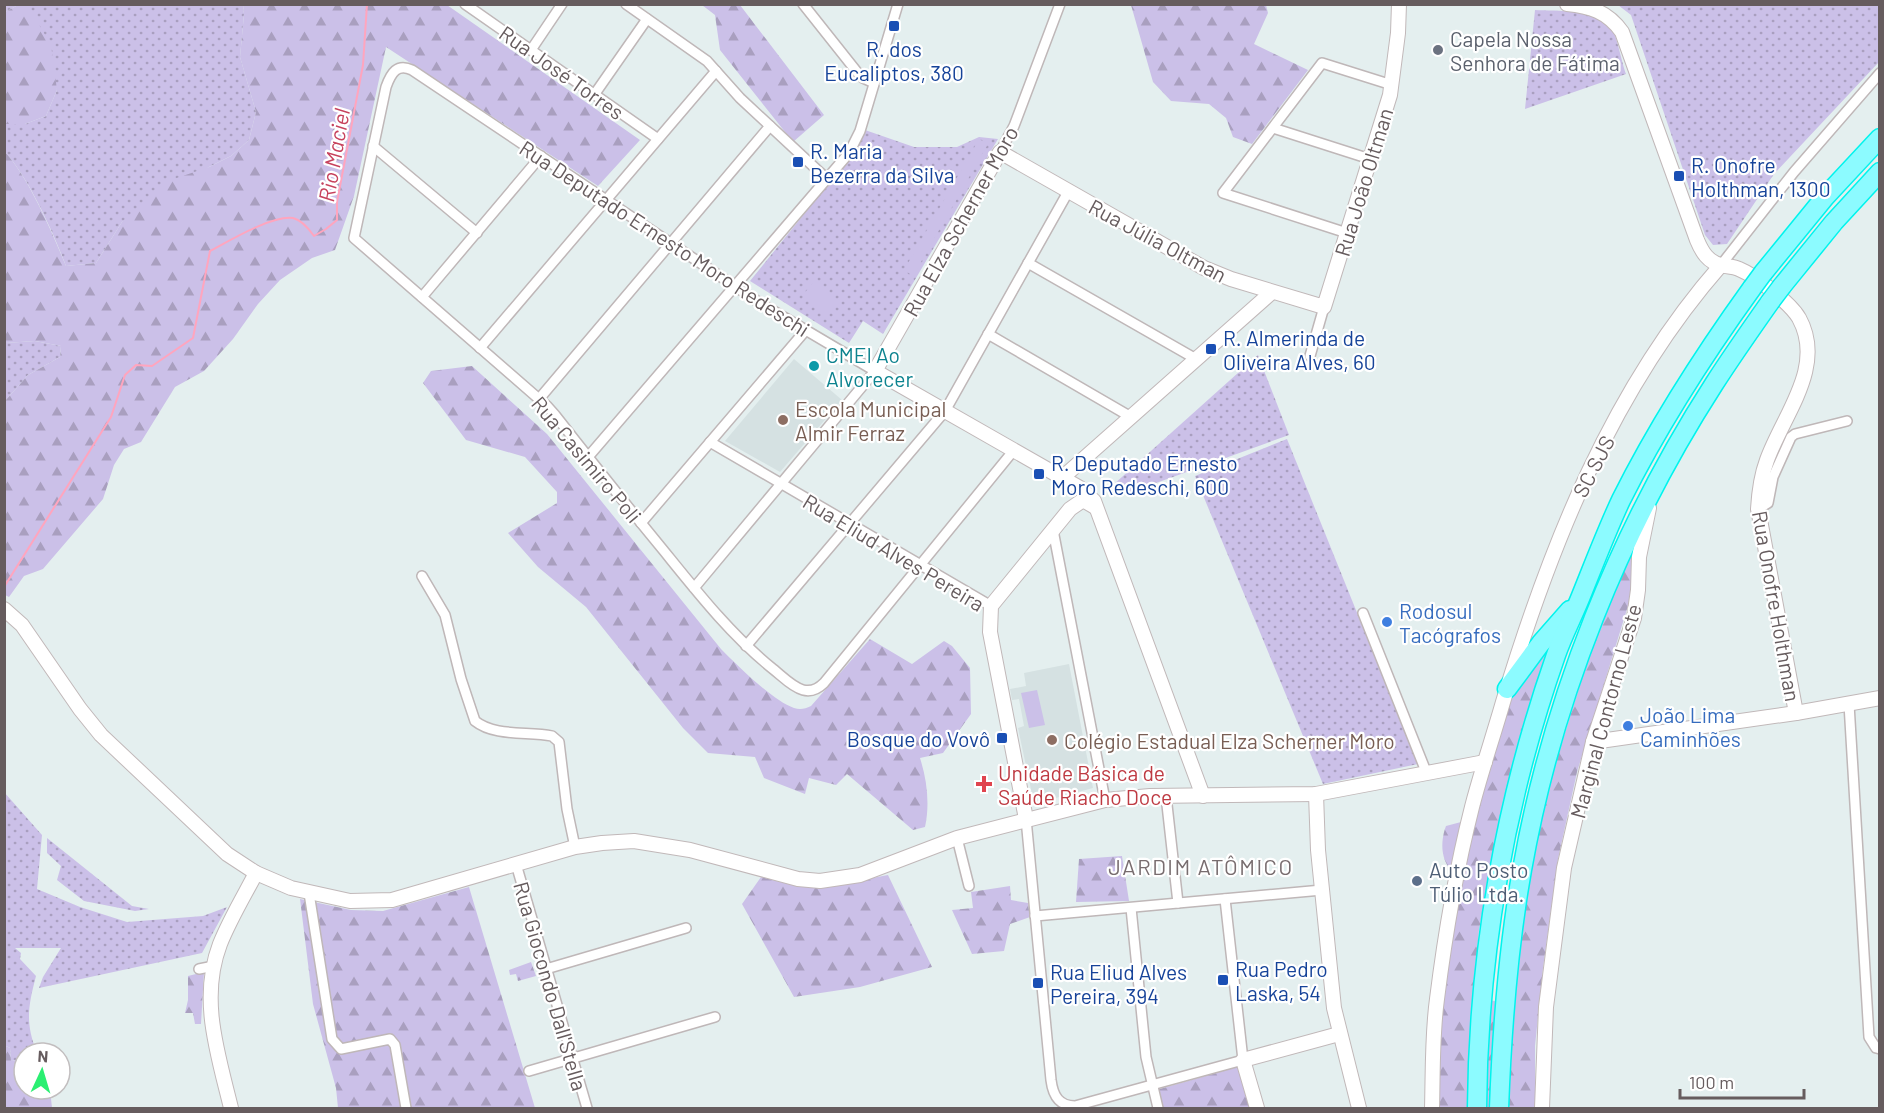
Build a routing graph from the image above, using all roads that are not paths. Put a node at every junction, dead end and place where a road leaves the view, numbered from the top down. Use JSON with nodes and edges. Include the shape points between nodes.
{"nodes":[{"id":1,"x":562,"y":4,"type":"edge"},
{"id":2,"x":626,"y":4,"type":"edge"},
{"id":3,"x":803,"y":4,"type":"edge"},
{"id":4,"x":898,"y":4,"type":"edge"},
{"id":5,"x":1060,"y":4,"type":"edge"},
{"id":6,"x":1399,"y":4,"type":"edge"},
{"id":7,"x":1567,"y":4,"type":"edge"},
{"id":8,"x":467,"y":5,"type":"edge"},
{"id":9,"x":647,"y":20,"type":"junction"},
{"id":10,"x":531,"y":50,"type":"junction"},
{"id":11,"x":716,"y":72,"type":"junction"},
{"id":12,"x":1880,"y":73,"type":"edge"},
{"id":13,"x":874,"y":83,"type":"junction"},
{"id":14,"x":1392,"y":85,"type":"junction"},
{"id":15,"x":594,"y":95,"type":"junction"},
{"id":16,"x":770,"y":126,"type":"junction"},
{"id":17,"x":1272,"y":128,"type":"junction"},
{"id":18,"x":1880,"y":138,"type":"edge"},
{"id":19,"x":658,"y":139,"type":"junction"},
{"id":20,"x":373,"y":146,"type":"junction"},
{"id":21,"x":1000,"y":153,"type":"junction"},
{"id":22,"x":541,"y":156,"type":"junction"},
{"id":23,"x":1370,"y":159,"type":"junction"},
{"id":24,"x":1880,"y":172,"type":"edge"},
{"id":25,"x":828,"y":180,"type":"junction"},
{"id":26,"x":1068,"y":192,"type":"junction"},
{"id":27,"x":606,"y":200,"type":"junction"},
{"id":28,"x":477,"y":232,"type":"junction"},
{"id":29,"x":1347,"y":233,"type":"junction"},
{"id":30,"x":671,"y":244,"type":"junction"},
{"id":31,"x":1028,"y":263,"type":"junction"},
{"id":32,"x":1721,"y":265,"type":"junction"},
{"id":33,"x":735,"y":287,"type":"junction"},
{"id":34,"x":1272,"y":292,"type":"junction"},
{"id":35,"x":422,"y":297,"type":"junction"},
{"id":36,"x":1324,"y":307,"type":"junction"},
{"id":37,"x":805,"y":331,"type":"junction"},
{"id":38,"x":988,"y":334,"type":"junction"},
{"id":39,"x":480,"y":348,"type":"junction"},
{"id":40,"x":1310,"y":356,"type":"dead end"},
{"id":41,"x":1196,"y":359,"type":"junction"},
{"id":42,"x":875,"y":371,"type":"junction"},
{"id":43,"x":539,"y":399,"type":"junction"},
{"id":44,"x":945,"y":411,"type":"junction"},
{"id":45,"x":1131,"y":417,"type":"junction"},
{"id":46,"x":1846,"y":421,"type":"dead end"},
{"id":47,"x":710,"y":442,"type":"junction"},
{"id":48,"x":1014,"y":450,"type":"junction"},
{"id":49,"x":588,"y":457,"type":"junction"},
{"id":50,"x":1062,"y":478,"type":"junction"},
{"id":51,"x":781,"y":484,"type":"junction"},
{"id":52,"x":1652,"y":492,"type":"junction"},
{"id":53,"x":1070,"y":509,"type":"junction"},
{"id":54,"x":1758,"y":509,"type":"junction"},
{"id":55,"x":1099,"y":511,"type":"junction"},
{"id":56,"x":641,"y":523,"type":"junction"},
{"id":57,"x":849,"y":523,"type":"junction"},
{"id":58,"x":1053,"y":530,"type":"junction"},
{"id":59,"x":920,"y":565,"type":"junction"},
{"id":60,"x":422,"y":576,"type":"dead end"},
{"id":61,"x":694,"y":588,"type":"junction"},
{"id":62,"x":1580,"y":597,"type":"junction"},
{"id":63,"x":991,"y":606,"type":"junction"},
{"id":64,"x":4,"y":609,"type":"edge"},
{"id":65,"x":1364,"y":613,"type":"dead end"},
{"id":66,"x":746,"y":646,"type":"junction"},
{"id":67,"x":1507,"y":689,"type":"junction"},
{"id":68,"x":1880,"y":698,"type":"edge"},
{"id":69,"x":1849,"y":704,"type":"junction"},
{"id":70,"x":1796,"y":713,"type":"junction"},
{"id":71,"x":1593,"y":742,"type":"junction"},
{"id":72,"x":1485,"y":762,"type":"junction"},
{"id":73,"x":1427,"y":774,"type":"junction"},
{"id":74,"x":1316,"y":794,"type":"junction"},
{"id":75,"x":1166,"y":796,"type":"junction"},
{"id":76,"x":1203,"y":796,"type":"junction"},
{"id":77,"x":1105,"y":800,"type":"junction"},
{"id":78,"x":1026,"y":819,"type":"junction"},
{"id":79,"x":957,"y":838,"type":"junction"},
{"id":80,"x":575,"y":848,"type":"junction"},
{"id":81,"x":516,"y":864,"type":"junction"},
{"id":82,"x":256,"y":873,"type":"junction"},
{"id":83,"x":969,"y":886,"type":"dead end"},
{"id":84,"x":1322,"y":890,"type":"junction"},
{"id":85,"x":309,"y":893,"type":"junction"},
{"id":86,"x":1225,"y":899,"type":"junction"},
{"id":87,"x":1178,"y":903,"type":"junction"},
{"id":88,"x":1131,"y":908,"type":"junction"},
{"id":89,"x":1035,"y":916,"type":"junction"},
{"id":90,"x":686,"y":928,"type":"dead end"},
{"id":91,"x":214,"y":966,"type":"junction"},
{"id":92,"x":199,"y":969,"type":"dead end"},
{"id":93,"x":546,"y":969,"type":"junction"},
{"id":94,"x":715,"y":1017,"type":"dead end"},
{"id":95,"x":1339,"y":1034,"type":"junction"},
{"id":96,"x":1880,"y":1049,"type":"edge"},
{"id":97,"x":572,"y":1058,"type":"junction"},
{"id":98,"x":1243,"y":1060,"type":"junction"},
{"id":99,"x":529,"y":1071,"type":"dead end"},
{"id":100,"x":1151,"y":1085,"type":"junction"},
{"id":101,"x":231,"y":1108,"type":"edge"},
{"id":102,"x":406,"y":1108,"type":"edge"},
{"id":103,"x":587,"y":1108,"type":"edge"},
{"id":104,"x":1158,"y":1108,"type":"edge"},
{"id":105,"x":1257,"y":1108,"type":"edge"},
{"id":106,"x":1359,"y":1108,"type":"edge"},
{"id":107,"x":1432,"y":1108,"type":"edge"},
{"id":108,"x":1477,"y":1108,"type":"edge"},
{"id":109,"x":1499,"y":1108,"type":"edge"},
{"id":110,"x":1542,"y":1108,"type":"edge"}],
"edges":[{"from":1,"to":10,"type":"street"},
{"from":2,"to":9,"type":"street"},
{"from":3,"to":13,"type":"street","via":[[857,72]]},
{"from":4,"to":13,"type":"street"},
{"from":5,"to":21,"type":"street","name":"Rua Elza Scherner Moro"},
{"from":6,"to":14,"type":"street","name":"Rua João Oltman"},
{"from":7,"to":32,"type":"street","name":"Rua Onofre Holthman","via":[[1602,12],[1622,32],[1697,240],[1706,256]]},
{"from":8,"to":10,"type":"street","name":"Rua José Torres"},
{"from":9,"to":11,"type":"street","via":[[707,61]]},
{"from":9,"to":15,"type":"street"},
{"from":10,"to":15,"type":"street","name":"Rua José Torres"},
{"from":11,"to":16,"type":"street"},
{"from":11,"to":19,"type":"street"},
{"from":12,"to":32,"type":"street","via":[[1794,172]]},
{"from":13,"to":25,"type":"street","via":[[854,146]]},
{"from":14,"to":17,"type":"street","via":[[1322,63]]},
{"from":14,"to":23,"type":"street","name":"Rua João Oltman"},
{"from":15,"to":19,"type":"street","name":"Rua José Torres"},
{"from":16,"to":25,"type":"street"},
{"from":16,"to":30,"type":"street"},
{"from":17,"to":23,"type":"street"},
{"from":17,"to":29,"type":"street","via":[[1223,192]]},
{"from":18,"to":62,"type":"highway","bridge":true,"via":[[1763,273],[1682,392],[1641,462],[1600,545]]},
{"from":19,"to":27,"type":"street"},
{"from":20,"to":22,"type":"street","name":"Rua Deputado Ernesto Moro Redeschi","via":[[389,78],[402,67]]},
{"from":20,"to":28,"type":"street"},
{"from":20,"to":35,"type":"street","name":"Rua Casimiro Poli","via":[[354,238]]},
{"from":21,"to":26,"type":"street","name":"Rua Júlia Oltman"},
{"from":21,"to":42,"type":"street","name":"Rua Elza Scherner Moro"},
{"from":22,"to":27,"type":"street","name":"Rua Deputado Ernesto Moro Redeschi"},
{"from":22,"to":28,"type":"street"},
{"from":23,"to":29,"type":"street","name":"Rua João Oltman"},
{"from":24,"to":52,"type":"highway","bridge":true,"via":[[1770,302],[1713,384]]},
{"from":25,"to":33,"type":"street"},
{"from":26,"to":31,"type":"street"},
{"from":26,"to":34,"type":"street","name":"Rua Júlia Oltman","via":[[1197,265]]},
{"from":27,"to":30,"type":"street","name":"Rua Deputado Ernesto Moro Redeschi"},
{"from":27,"to":39,"type":"street"},
{"from":28,"to":35,"type":"street"},
{"from":29,"to":36,"type":"street","name":"Rua João Oltman"},
{"from":30,"to":33,"type":"street","name":"Rua Deputado Ernesto Moro Redeschi"},
{"from":30,"to":43,"type":"street"},
{"from":31,"to":38,"type":"street"},
{"from":31,"to":41,"type":"street"},
{"from":32,"to":54,"type":"street","name":"Rua Onofre Holthman","via":[[1739,269],[1782,299],[1798,317],[1808,339],[1805,375],[1766,461]]},
{"from":32,"to":67,"type":"street","name":"SC SJS","via":[[1659,347],[1597,457],[1554,550]]},
{"from":33,"to":37,"type":"street","name":"Rua Deputado Ernesto Moro Redeschi"},
{"from":33,"to":49,"type":"street"},
{"from":34,"to":36,"type":"street","name":"Rua Júlia Oltman"},
{"from":34,"to":41,"type":"street"},
{"from":35,"to":39,"type":"street","name":"Rua Casimiro Poli"},
{"from":36,"to":40,"type":"street","name":"Rua João Oltman"},
{"from":37,"to":42,"type":"street","name":"Rua Deputado Ernesto Moro Redeschi"},
{"from":37,"to":47,"type":"street"},
{"from":38,"to":44,"type":"street"},
{"from":38,"to":45,"type":"street"},
{"from":39,"to":43,"type":"street","name":"Rua Casimiro Poli"},
{"from":41,"to":45,"type":"street"},
{"from":42,"to":44,"type":"street","name":"Rua Deputado Ernesto Moro Redeschi"},
{"from":42,"to":51,"type":"street","name":"Rua Elza Scherner Moro"},
{"from":43,"to":49,"type":"street","name":"Rua Casimiro Poli"},
{"from":44,"to":48,"type":"street","name":"Rua Deputado Ernesto Moro Redeschi"},
{"from":44,"to":57,"type":"street"},
{"from":45,"to":50,"type":"street"},
{"from":46,"to":54,"type":"street","via":[[1791,436],[1773,477],[1768,503]]},
{"from":47,"to":51,"type":"street","name":"Rua Eliud Alves Pereira"},
{"from":47,"to":56,"type":"street"},
{"from":48,"to":50,"type":"street","name":"Rua Deputado Ernesto Moro Redeschi"},
{"from":48,"to":59,"type":"street"},
{"from":49,"to":56,"type":"street","name":"Rua Casimiro Poli"},
{"from":50,"to":53,"type":"street","via":[[1072,490]]},
{"from":50,"to":55,"type":"street","name":"Rua Deputado Ernesto Moro Redeschi","via":[[1087,493]]},
{"from":51,"to":57,"type":"street","name":"Rua Eliud Alves Pereira"},
{"from":51,"to":61,"type":"street","name":"Rua Elza Scherner Moro"},
{"from":52,"to":71,"type":"street","name":"Marginal Contorno Leste","via":[[1639,557],[1636,608]]},
{"from":52,"to":109,"type":"highway","via":[[1587,638],[1537,801],[1522,868],[1509,961]]},
{"from":53,"to":55,"type":"street","via":[[1083,500]]},
{"from":53,"to":58,"type":"street"},
{"from":54,"to":70,"type":"street","name":"Rua Onofre Holthman"},
{"from":55,"to":76,"type":"street","name":"Rua Deputado Ernesto Moro Redeschi"},
{"from":56,"to":61,"type":"street","name":"Rua Casimiro Poli"},
{"from":57,"to":59,"type":"street","name":"Rua Eliud Alves Pereira"},
{"from":57,"to":66,"type":"street"},
{"from":58,"to":63,"type":"street"},
{"from":58,"to":77,"type":"street"},
{"from":59,"to":63,"type":"street","name":"Rua Eliud Alves Pereira"},
{"from":59,"to":66,"type":"street","name":"Rua Casimiro Poli","via":[[819,687],[799,688]]},
{"from":60,"to":80,"type":"street","via":[[445,615],[475,721],[495,729],[552,736],[559,742]]},
{"from":61,"to":66,"type":"street","name":"Rua Casimiro Poli"},
{"from":62,"to":67,"type":"highway"},
{"from":62,"to":108,"type":"highway","via":[[1543,698],[1505,838],[1482,995]]},
{"from":63,"to":78,"type":"street","name":"Rua Eliud Alves Pereira","via":[[990,632]]},
{"from":64,"to":82,"type":"street","via":[[22,625],[101,735],[214,843]]},
{"from":65,"to":73,"type":"street"},
{"from":67,"to":72,"type":"street"},
{"from":68,"to":69,"type":"street"},
{"from":69,"to":70,"type":"street"},
{"from":69,"to":96,"type":"street","via":[[1869,1037]]},
{"from":70,"to":71,"type":"street"},
{"from":71,"to":110,"type":"street","name":"Marginal Contorno Leste","via":[[1557,909],[1546,1007]]},
{"from":72,"to":73,"type":"street"},
{"from":72,"to":107,"type":"street","via":[[1457,873],[1436,1002]]},
{"from":73,"to":74,"type":"street"},
{"from":74,"to":76,"type":"street"},
{"from":74,"to":84,"type":"street"},
{"from":75,"to":76,"type":"street"},
{"from":75,"to":77,"type":"street"},
{"from":75,"to":87,"type":"street"},
{"from":77,"to":78,"type":"street"},
{"from":78,"to":79,"type":"street"},
{"from":78,"to":89,"type":"street","name":"Rua Eliud Alves Pereira"},
{"from":79,"to":80,"type":"street","via":[[860,875],[820,881],[650,842]]},
{"from":79,"to":83,"type":"street"},
{"from":80,"to":81,"type":"street"},
{"from":81,"to":85,"type":"street","via":[[392,900],[350,901]]},
{"from":81,"to":93,"type":"street","name":"Rua Giocondo Dall'Stella"},
{"from":82,"to":85,"type":"street"},
{"from":82,"to":91,"type":"street","via":[[228,926]]},
{"from":84,"to":86,"type":"street"},
{"from":84,"to":95,"type":"street"},
{"from":85,"to":102,"type":"street","via":[[332,1039],[341,1049],[390,1039],[395,1045]]},
{"from":86,"to":87,"type":"street"},
{"from":86,"to":98,"type":"street"},
{"from":87,"to":88,"type":"street"},
{"from":88,"to":89,"type":"street"},
{"from":88,"to":100,"type":"street"},
{"from":89,"to":100,"type":"street","name":"Rua Eliud Alves Pereira","via":[[1052,1088],[1059,1101],[1075,1106]]},
{"from":90,"to":93,"type":"street"},
{"from":91,"to":92,"type":"street"},
{"from":91,"to":101,"type":"street","via":[[208,1033]]},
{"from":93,"to":97,"type":"street","name":"Rua Giocondo Dall'Stella"},
{"from":94,"to":97,"type":"street"},
{"from":95,"to":98,"type":"street"},
{"from":95,"to":106,"type":"street"},
{"from":97,"to":99,"type":"street"},
{"from":97,"to":103,"type":"street","name":"Rua Giocondo Dall'Stella"},
{"from":98,"to":100,"type":"street"},
{"from":98,"to":105,"type":"street"},
{"from":100,"to":104,"type":"street"}]}
